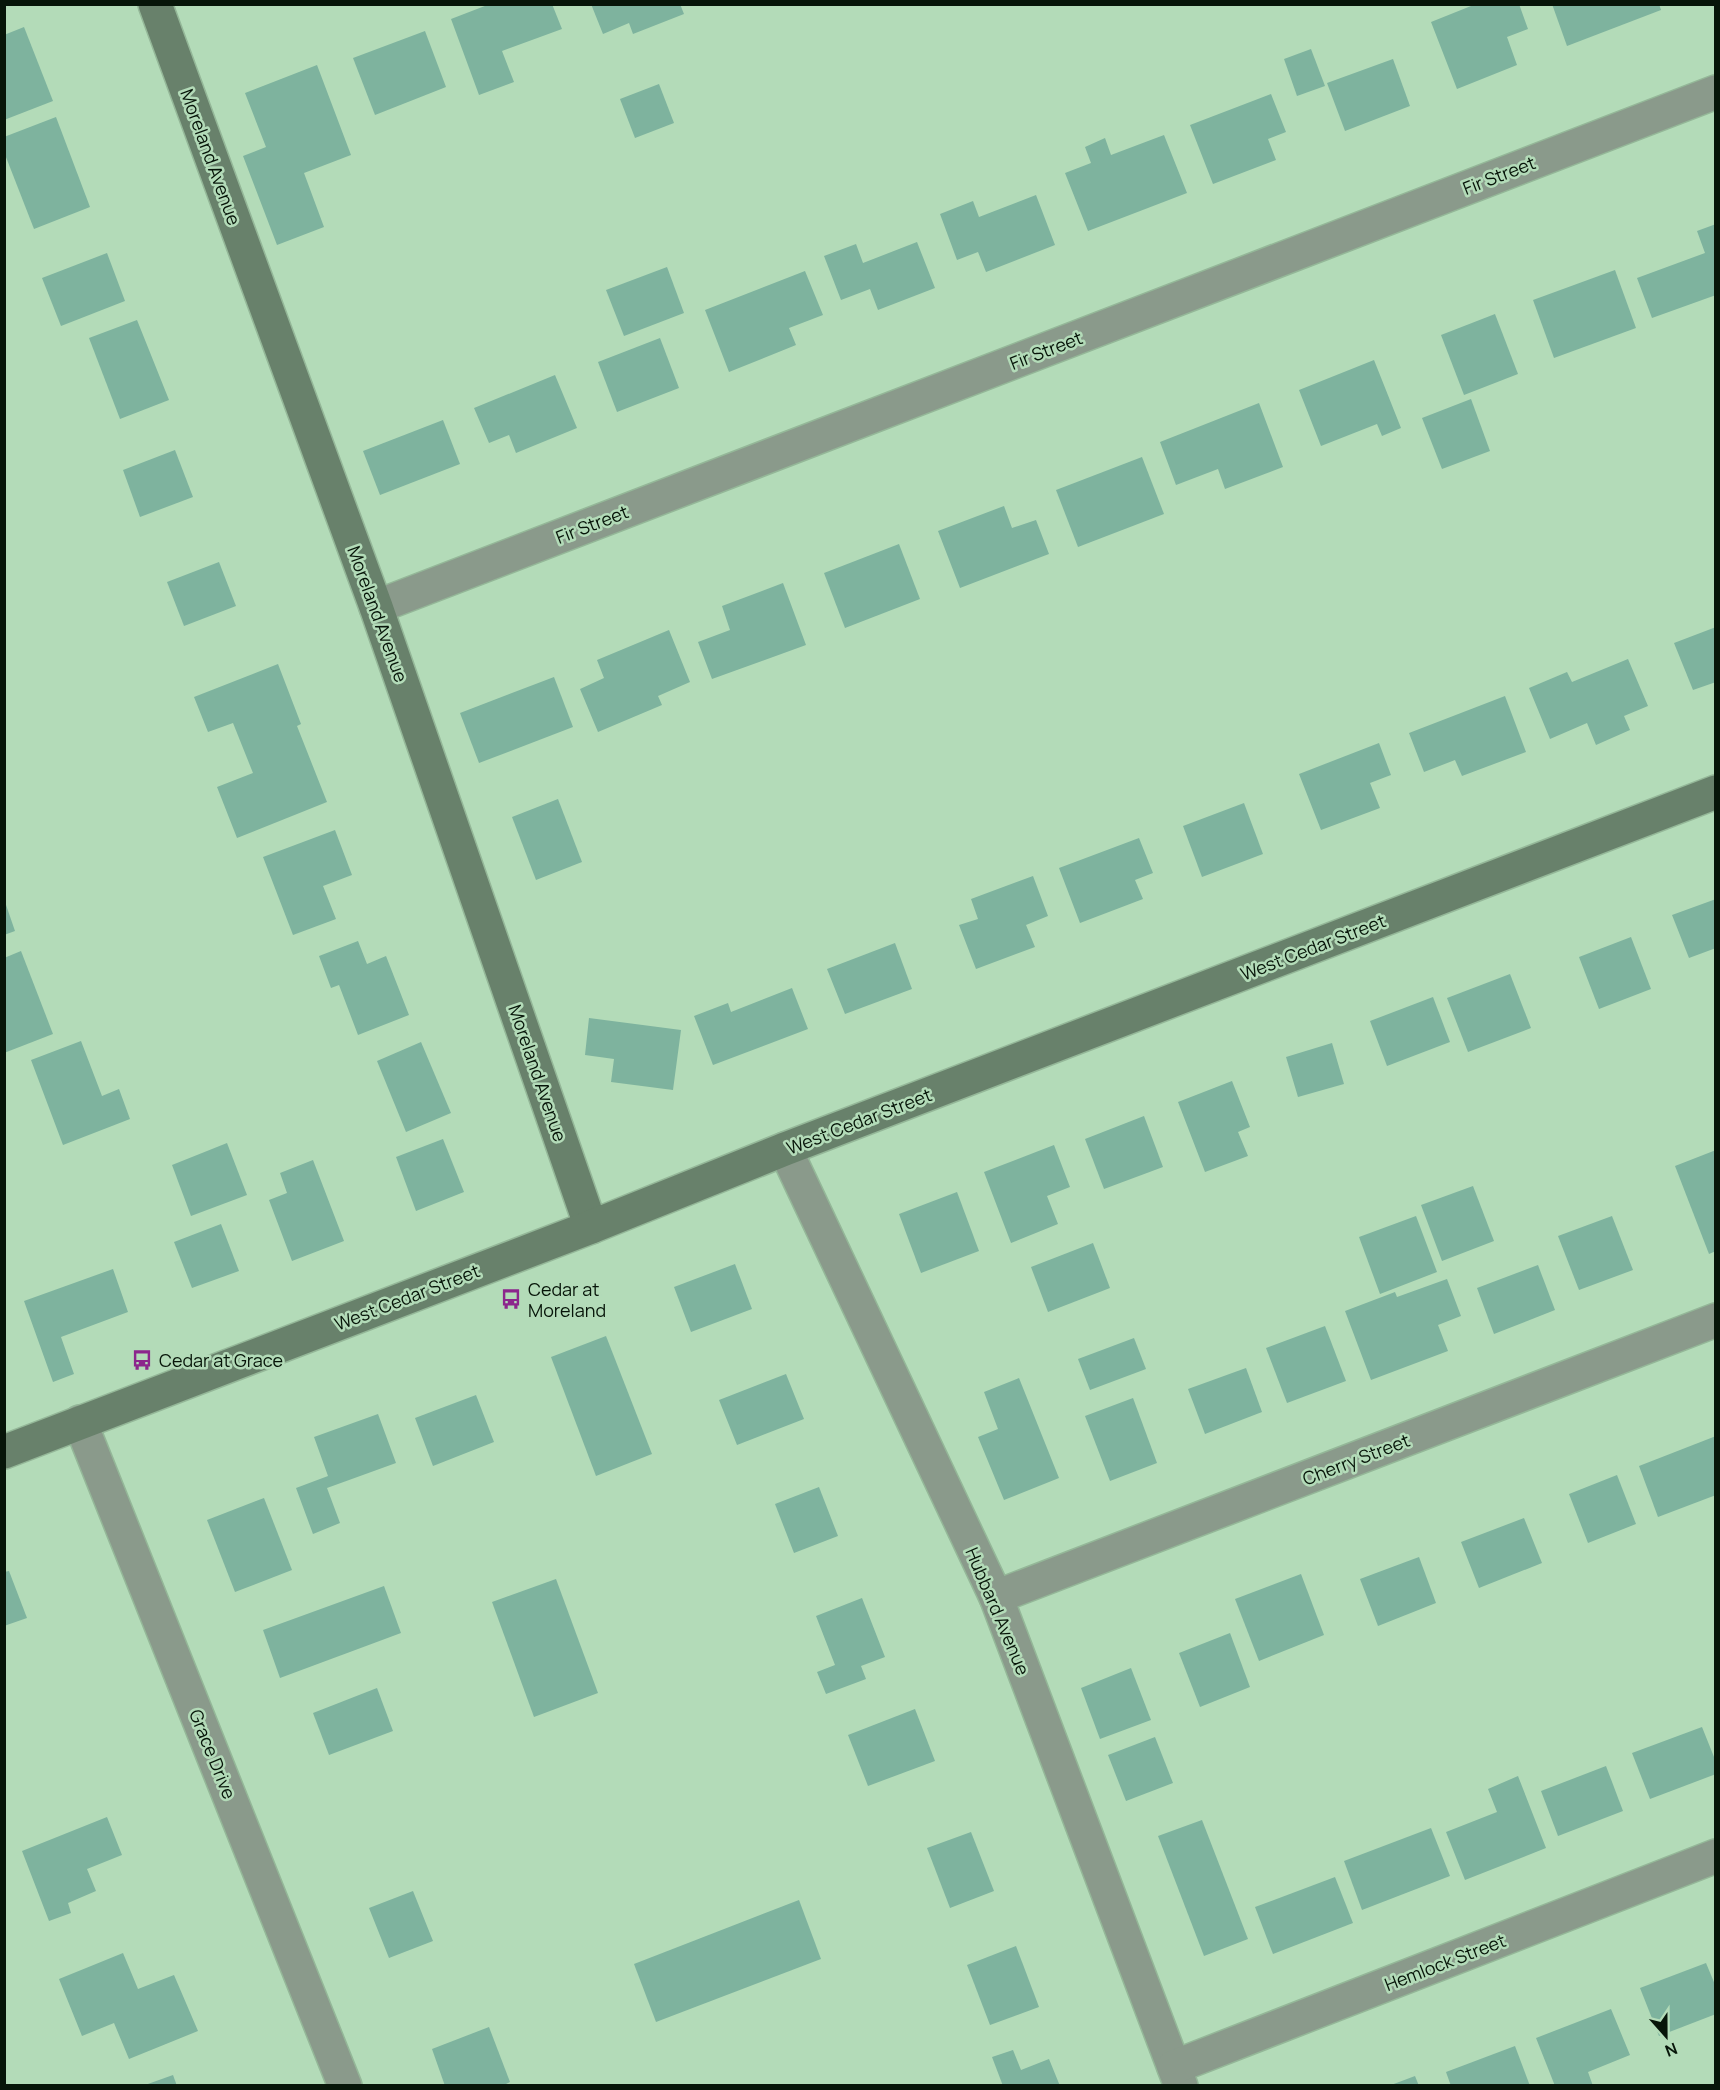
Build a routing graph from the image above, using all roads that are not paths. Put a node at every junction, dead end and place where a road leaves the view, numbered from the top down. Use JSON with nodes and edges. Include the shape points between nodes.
{"nodes":[{"id":1,"x":155,"y":4,"type":"edge"},
{"id":2,"x":1716,"y":92,"type":"edge"},
{"id":3,"x":376,"y":607,"type":"junction"},
{"id":4,"x":1716,"y":792,"type":"edge"},
{"id":5,"x":785,"y":1149,"type":"junction"},
{"id":6,"x":591,"y":1227,"type":"junction"},
{"id":7,"x":1716,"y":1320,"type":"edge"},
{"id":8,"x":80,"y":1422,"type":"junction"},
{"id":9,"x":4,"y":1452,"type":"edge"},
{"id":10,"x":996,"y":1597,"type":"junction"},
{"id":11,"x":1716,"y":1856,"type":"edge"},
{"id":12,"x":1178,"y":2076,"type":"edge"},
{"id":13,"x":345,"y":2085,"type":"edge"}],
"edges":[{"from":1,"to":3,"type":"street","name":"Moreland Avenue"},
{"from":2,"to":3,"type":"street","name":"Fir Street"},
{"from":3,"to":6,"type":"street","name":"Moreland Avenue"},
{"from":4,"to":5,"type":"street","name":"West Cedar Street"},
{"from":5,"to":6,"type":"street","name":"West Cedar Street"},
{"from":5,"to":10,"type":"street","name":"Hubbard Avenue"},
{"from":6,"to":8,"type":"street","name":"West Cedar Street"},
{"from":7,"to":10,"type":"street","name":"Cherry Street"},
{"from":8,"to":9,"type":"street","name":"West Cedar Street"},
{"from":8,"to":13,"type":"street","name":"Grace Drive"},
{"from":10,"to":12,"type":"street","name":"Hubbard Avenue"},
{"from":11,"to":12,"type":"street","name":"Hemlock Street"}]}
